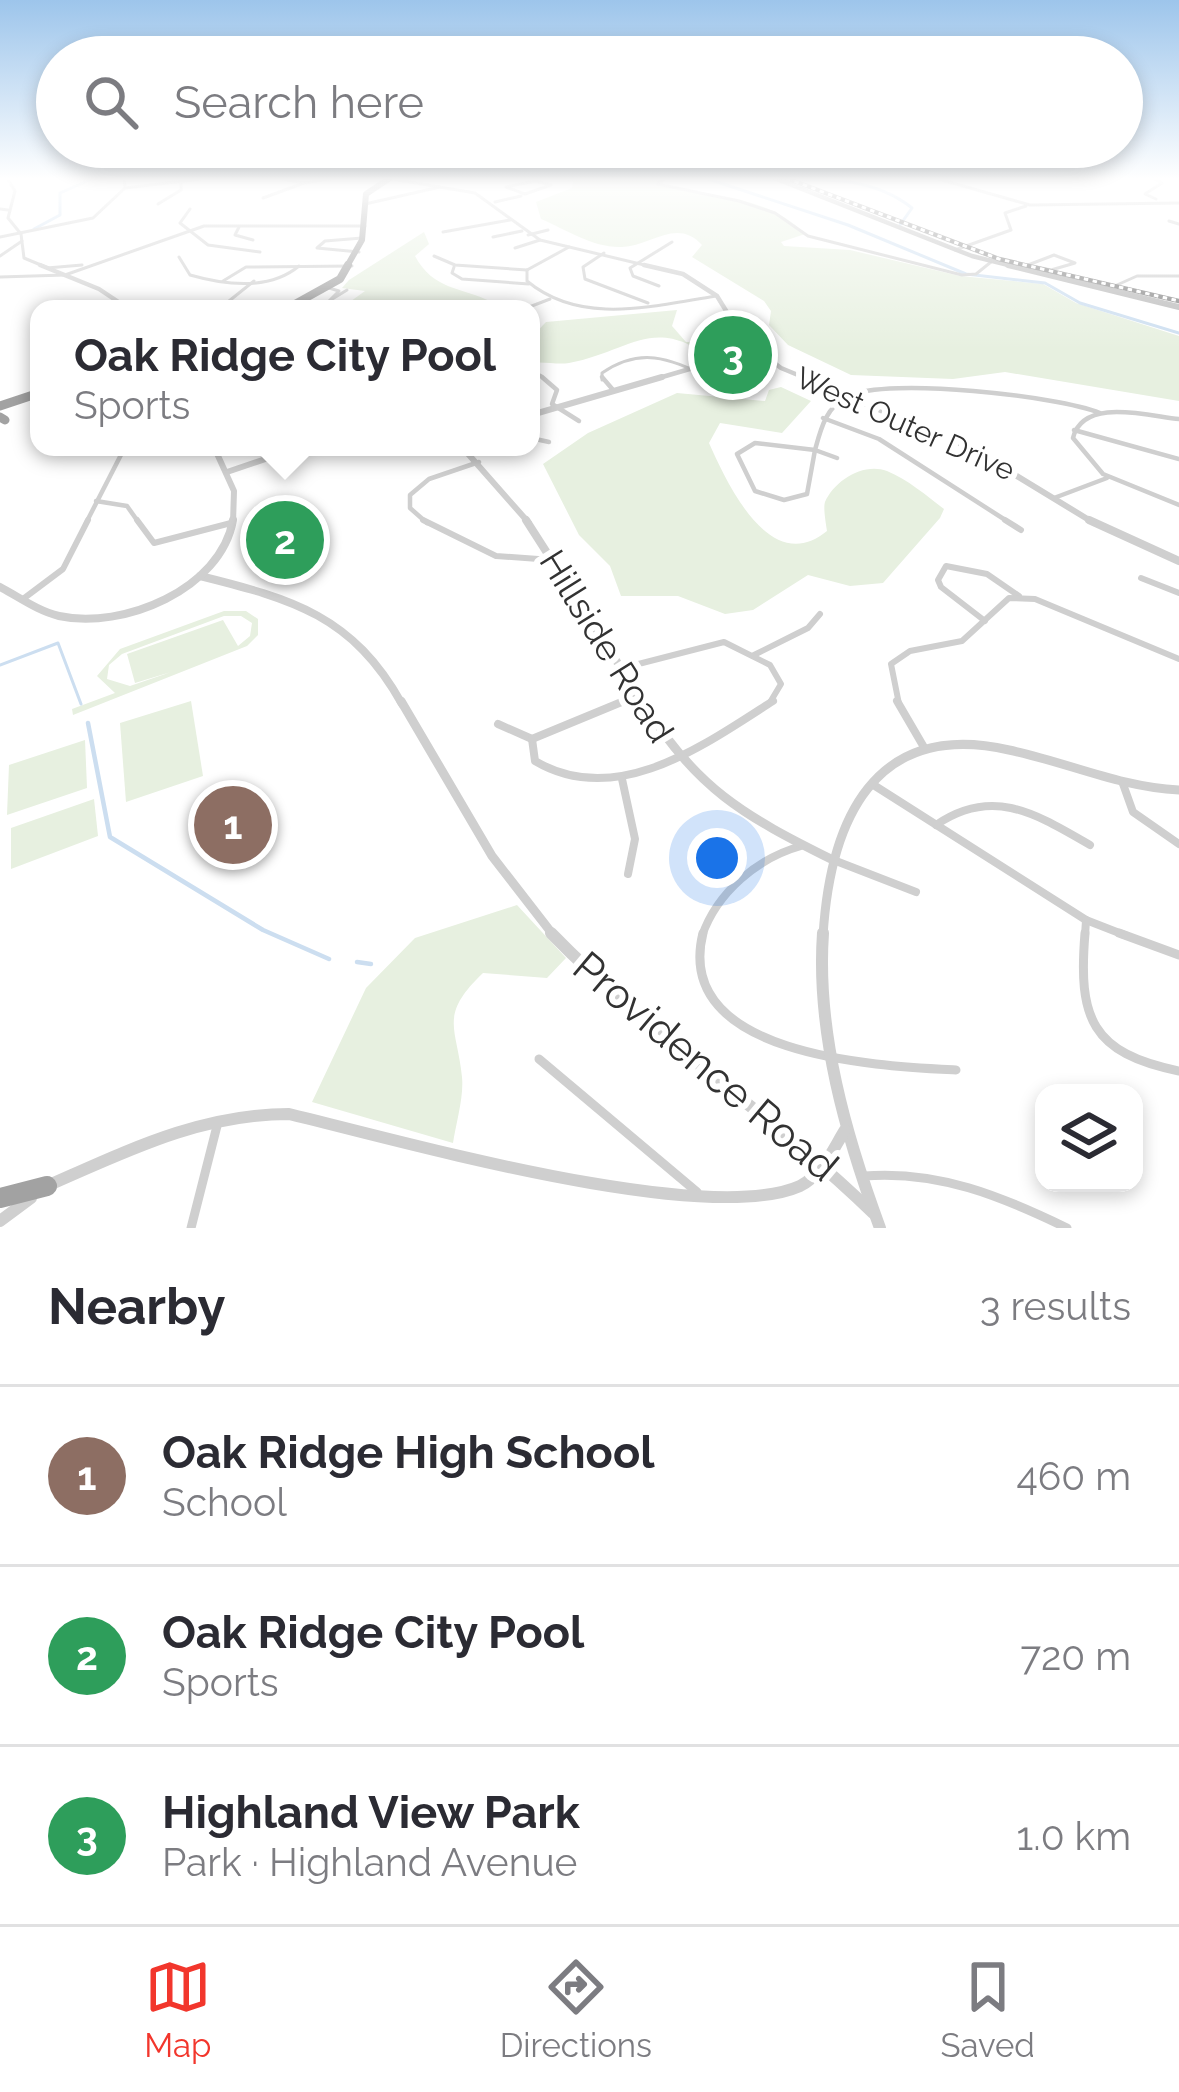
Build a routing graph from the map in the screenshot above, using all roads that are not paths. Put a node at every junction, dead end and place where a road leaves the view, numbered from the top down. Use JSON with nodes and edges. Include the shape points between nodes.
{"nodes":[{"id":1,"x":20,"y":235,"type":"joint"},
{"id":2,"x":169,"y":235,"type":"edge"},
{"id":3,"x":195,"y":235,"type":"edge"},
{"id":4,"x":236,"y":235,"type":"edge"},
{"id":5,"x":363,"y":235,"type":"edge"},
{"id":6,"x":507,"y":235,"type":"edge"},
{"id":7,"x":530,"y":235,"type":"edge"},
{"id":8,"x":816,"y":235,"type":"edge"},
{"id":9,"x":918,"y":235,"type":"edge"},
{"id":10,"x":996,"y":235,"type":"edge"},
{"id":11,"x":493,"y":237,"type":"dead end"},
{"id":12,"x":362,"y":239,"type":"junction"},
{"id":13,"x":253,"y":240,"type":"dead end"},
{"id":14,"x":540,"y":240,"type":"junction"},
{"id":15,"x":672,"y":242,"type":"dead end"},
{"id":16,"x":569,"y":247,"type":"junction"},
{"id":17,"x":515,"y":248,"type":"dead end"},
{"id":18,"x":955,"y":250,"type":"junction"},
{"id":19,"x":260,"y":252,"type":"dead end"},
{"id":20,"x":356,"y":252,"type":"junction"},
{"id":21,"x":604,"y":253,"type":"junction"},
{"id":22,"x":0,"y":256,"type":"edge"},
{"id":23,"x":434,"y":256,"type":"dead end"},
{"id":24,"x":179,"y":257,"type":"dead end"},
{"id":25,"x":639,"y":260,"type":"junction"},
{"id":26,"x":991,"y":262,"type":"junction"},
{"id":27,"x":92,"y":265,"type":"junction"},
{"id":28,"x":455,"y":265,"type":"junction"},
{"id":29,"x":298,"y":266,"type":"junction"},
{"id":30,"x":350,"y":266,"type":"junction"},
{"id":31,"x":44,"y":268,"type":"junction"},
{"id":32,"x":1026,"y":269,"type":"junction"},
{"id":33,"x":527,"y":270,"type":"junction"},
{"id":34,"x":65,"y":275,"type":"junction"},
{"id":35,"x":1179,"y":276,"type":"edge"},
{"id":36,"x":0,"y":277,"type":"edge"},
{"id":37,"x":224,"y":281,"type":"junction"},
{"id":38,"x":254,"y":281,"type":"junction"},
{"id":39,"x":529,"y":284,"type":"junction"},
{"id":40,"x":659,"y":286,"type":"dead end"},
{"id":41,"x":331,"y":288,"type":"junction"},
{"id":42,"x":347,"y":290,"type":"dead end"},
{"id":43,"x":1106,"y":291,"type":"junction"},
{"id":44,"x":716,"y":296,"type":"junction"},
{"id":45,"x":550,"y":298,"type":"junction"},
{"id":46,"x":112,"y":300,"type":"edge"},
{"id":47,"x":230,"y":300,"type":"edge"},
{"id":48,"x":307,"y":300,"type":"edge"},
{"id":49,"x":540,"y":302,"type":"edge"},
{"id":50,"x":652,"y":304,"type":"junction"},
{"id":51,"x":1179,"y":307,"type":"edge"},
{"id":52,"x":769,"y":360,"type":"junction"},
{"id":53,"x":693,"y":368,"type":"junction"},
{"id":54,"x":541,"y":375,"type":"dead end"},
{"id":55,"x":734,"y":386,"type":"dead end"},
{"id":56,"x":614,"y":392,"type":"junction"},
{"id":57,"x":30,"y":398,"type":"edge"},
{"id":58,"x":850,"y":398,"type":"junction"},
{"id":59,"x":556,"y":408,"type":"junction"},
{"id":60,"x":1,"y":411,"type":"edge"},
{"id":61,"x":540,"y":413,"type":"edge"},
{"id":62,"x":1100,"y":413,"type":"junction"},
{"id":63,"x":823,"y":418,"type":"junction"},
{"id":64,"x":1179,"y":419,"type":"edge"},
{"id":65,"x":579,"y":421,"type":"dead end"},
{"id":66,"x":1074,"y":430,"type":"junction"},
{"id":67,"x":540,"y":440,"type":"edge"},
{"id":68,"x":549,"y":442,"type":"dead end"},
{"id":69,"x":815,"y":450,"type":"junction"},
{"id":70,"x":120,"y":456,"type":"edge"},
{"id":71,"x":219,"y":456,"type":"edge"},
{"id":72,"x":264,"y":456,"type":"edge"},
{"id":73,"x":472,"y":456,"type":"edge"},
{"id":74,"x":837,"y":458,"type":"dead end"},
{"id":75,"x":1179,"y":458,"type":"edge"},
{"id":76,"x":478,"y":462,"type":"junction"},
{"id":77,"x":227,"y":472,"type":"junction"},
{"id":78,"x":1109,"y":478,"type":"junction"},
{"id":79,"x":1054,"y":498,"type":"junction"},
{"id":80,"x":96,"y":501,"type":"junction"},
{"id":81,"x":1179,"y":505,"type":"edge"},
{"id":82,"x":231,"y":523,"type":"junction"},
{"id":83,"x":1021,"y":530,"type":"dead end"},
{"id":84,"x":554,"y":560,"type":"junction"},
{"id":85,"x":1179,"y":561,"type":"edge"},
{"id":86,"x":200,"y":576,"type":"junction"},
{"id":87,"x":1141,"y":578,"type":"dead end"},
{"id":88,"x":0,"y":587,"type":"edge"},
{"id":89,"x":1179,"y":593,"type":"edge"},
{"id":90,"x":1018,"y":596,"type":"junction"},
{"id":91,"x":22,"y":599,"type":"junction"},
{"id":92,"x":820,"y":614,"type":"dead end"},
{"id":93,"x":986,"y":621,"type":"junction"},
{"id":94,"x":754,"y":655,"type":"junction"},
{"id":95,"x":1179,"y":659,"type":"edge"},
{"id":96,"x":619,"y":669,"type":"junction"},
{"id":97,"x":635,"y":698,"type":"junction"},
{"id":98,"x":498,"y":724,"type":"dead end"},
{"id":99,"x":532,"y":739,"type":"junction"},
{"id":100,"x":925,"y":749,"type":"junction"},
{"id":101,"x":675,"y":755,"type":"junction"},
{"id":102,"x":622,"y":779,"type":"junction"},
{"id":103,"x":869,"y":782,"type":"junction"},
{"id":104,"x":1124,"y":784,"type":"junction"},
{"id":105,"x":1179,"y":790,"type":"edge"},
{"id":106,"x":936,"y":825,"type":"junction"},
{"id":107,"x":1179,"y":844,"type":"edge"},
{"id":108,"x":1090,"y":845,"type":"dead end"},
{"id":109,"x":801,"y":846,"type":"junction"},
{"id":110,"x":832,"y":860,"type":"junction"},
{"id":111,"x":628,"y":874,"type":"dead end"},
{"id":112,"x":916,"y":892,"type":"dead end"},
{"id":113,"x":1086,"y":920,"type":"junction"},
{"id":114,"x":1179,"y":955,"type":"edge"},
{"id":115,"x":828,"y":1055,"type":"junction"},
{"id":116,"x":539,"y":1059,"type":"dead end"},
{"id":117,"x":956,"y":1070,"type":"dead end"},
{"id":118,"x":1176,"y":1070,"type":"edge"},
{"id":119,"x":220,"y":1117,"type":"junction"},
{"id":120,"x":845,"y":1130,"type":"junction"},
{"id":121,"x":824,"y":1162,"type":"junction"},
{"id":122,"x":860,"y":1177,"type":"junction"},
{"id":123,"x":46,"y":1186,"type":"junction"},
{"id":124,"x":704,"y":1198,"type":"junction"},
{"id":125,"x":0,"y":1202,"type":"edge"},
{"id":126,"x":876,"y":1220,"type":"edge"},
{"id":127,"x":0,"y":1221,"type":"edge"},
{"id":128,"x":191,"y":1228,"type":"edge"},
{"id":129,"x":1067,"y":1228,"type":"edge"}],
"edges":[{"from":1,"to":22,"type":"street"},
{"from":1,"to":31,"type":"street","via":[[25,258]]},
{"from":2,"to":27,"type":"street"},
{"from":3,"to":19,"type":"street","via":[[213,247]]},
{"from":4,"to":13,"type":"street"},
{"from":5,"to":12,"type":"highway"},
{"from":6,"to":11,"type":"street"},
{"from":7,"to":14,"type":"street","name":"West Outer Drive"},
{"from":8,"to":26,"type":"street","via":[[964,275]]},
{"from":9,"to":18,"type":"main road"},
{"from":10,"to":18,"type":"street"},
{"from":12,"to":20,"type":"highway"},
{"from":12,"to":20,"type":"street","via":[[317,248]]},
{"from":14,"to":16,"type":"street","name":"West Outer Drive"},
{"from":14,"to":17,"type":"street"},
{"from":15,"to":25,"type":"street"},
{"from":16,"to":21,"type":"street","name":"West Outer Drive"},
{"from":16,"to":33,"type":"street"},
{"from":18,"to":26,"type":"main road"},
{"from":20,"to":30,"type":"highway"},
{"from":21,"to":25,"type":"street","name":"West Outer Drive"},
{"from":21,"to":50,"type":"street","via":[[583,267],[584,280]]},
{"from":23,"to":28,"type":"street"},
{"from":24,"to":37,"type":"street","via":[[192,276]]},
{"from":25,"to":40,"type":"street","via":[[631,274]]},
{"from":25,"to":44,"type":"street","name":"West Outer Drive"},
{"from":26,"to":32,"type":"main road"},
{"from":27,"to":31,"type":"street"},
{"from":27,"to":34,"type":"street"},
{"from":28,"to":33,"type":"street"},
{"from":28,"to":39,"type":"street","via":[[452,273],[462,278]]},
{"from":29,"to":30,"type":"street"},
{"from":29,"to":37,"type":"street","via":[[242,267]]},
{"from":29,"to":38,"type":"street","via":[[285,279]]},
{"from":30,"to":41,"type":"highway"},
{"from":31,"to":34,"type":"street"},
{"from":32,"to":32,"type":"street","via":[[1051,270],[1075,263],[1048,256]]},
{"from":32,"to":43,"type":"main road"},
{"from":33,"to":39,"type":"street"},
{"from":34,"to":36,"type":"street"},
{"from":34,"to":46,"type":"street"},
{"from":35,"to":43,"type":"street","via":[[1131,277]]},
{"from":37,"to":38,"type":"street"},
{"from":38,"to":47,"type":"street"},
{"from":39,"to":45,"type":"street"},
{"from":41,"to":42,"type":"street","via":[[339,291],[326,300]]},
{"from":41,"to":48,"type":"highway"},
{"from":43,"to":51,"type":"main road"},
{"from":44,"to":50,"type":"street"},
{"from":44,"to":52,"type":"street","name":"West Outer Drive","via":[[744,340]]},
{"from":45,"to":49,"type":"street"},
{"from":45,"to":50,"type":"street","via":[[604,308]]},
{"from":52,"to":53,"type":"street"},
{"from":52,"to":58,"type":"street","name":"West Outer Drive"},
{"from":53,"to":55,"type":"street"},
{"from":53,"to":56,"type":"street"},
{"from":53,"to":56,"type":"street","via":[[668,355],[635,355],[602,373]]},
{"from":54,"to":59,"type":"street","via":[[555,386]]},
{"from":56,"to":59,"type":"street"},
{"from":57,"to":60,"type":"highway"},
{"from":58,"to":62,"type":"street","via":[[883,386],[1036,391]]},
{"from":58,"to":63,"type":"street"},
{"from":58,"to":79,"type":"street","name":"West Outer Drive","via":[[994,459]]},
{"from":59,"to":61,"type":"street"},
{"from":59,"to":65,"type":"street"},
{"from":62,"to":64,"type":"street"},
{"from":62,"to":66,"type":"street"},
{"from":63,"to":69,"type":"street"},
{"from":63,"to":83,"type":"street","via":[[879,439]]},
{"from":66,"to":75,"type":"street"},
{"from":66,"to":78,"type":"street","via":[[1078,450]]},
{"from":67,"to":68,"type":"street"},
{"from":69,"to":69,"type":"street","via":[[755,443],[737,454],[755,491],[784,500],[807,494]]},
{"from":69,"to":74,"type":"street"},
{"from":70,"to":80,"type":"street"},
{"from":71,"to":77,"type":"street"},
{"from":72,"to":77,"type":"street"},
{"from":73,"to":76,"type":"street","name":"Hillside Road"},
{"from":76,"to":84,"type":"street","name":"Hillside Road"},
{"from":76,"to":84,"type":"street","via":[[421,483],[410,508],[495,558]]},
{"from":77,"to":82,"type":"street","via":[[236,497]]},
{"from":78,"to":79,"type":"street"},
{"from":78,"to":81,"type":"street"},
{"from":79,"to":85,"type":"street","name":"West Outer Drive"},
{"from":80,"to":82,"type":"street","via":[[128,506],[154,543]]},
{"from":80,"to":91,"type":"street","via":[[63,569]]},
{"from":82,"to":86,"type":"street"},
{"from":84,"to":96,"type":"street","name":"Hillside Road"},
{"from":86,"to":91,"type":"street","via":[[154,603],[107,616],[53,614]]},
{"from":86,"to":121,"type":"street","name":"Providence Road","via":[[298,605],[358,642],[499,867],[547,928],[664,1040]]},
{"from":87,"to":89,"type":"street"},
{"from":88,"to":91,"type":"street"},
{"from":90,"to":93,"type":"street","via":[[1001,601]]},
{"from":90,"to":93,"type":"street","via":[[987,574],[946,566],[941,587]]},
{"from":90,"to":95,"type":"street"},
{"from":92,"to":94,"type":"street"},
{"from":93,"to":100,"type":"street","via":[[962,641],[910,651],[891,664],[892,694]]},
{"from":94,"to":96,"type":"street","via":[[717,643]]},
{"from":94,"to":101,"type":"street","via":[[778,674],[774,701]]},
{"from":96,"to":97,"type":"street","name":"Hillside Road"},
{"from":97,"to":99,"type":"street"},
{"from":97,"to":101,"type":"street","name":"Hillside Road"},
{"from":98,"to":99,"type":"street"},
{"from":99,"to":102,"type":"street","via":[[535,761],[554,772]]},
{"from":100,"to":103,"type":"street"},
{"from":100,"to":104,"type":"street","via":[[995,747]]},
{"from":101,"to":102,"type":"street"},
{"from":101,"to":109,"type":"street","name":"Hillside Road","via":[[729,805]]},
{"from":102,"to":111,"type":"street","via":[[635,839]]},
{"from":103,"to":106,"type":"street"},
{"from":103,"to":110,"type":"street"},
{"from":104,"to":105,"type":"street"},
{"from":104,"to":107,"type":"street","via":[[1133,812]]},
{"from":106,"to":108,"type":"street","via":[[967,803],[1000,802]]},
{"from":106,"to":113,"type":"street"},
{"from":109,"to":110,"type":"street","name":"Hillside Road"},
{"from":109,"to":115,"type":"street","via":[[755,864],[702,933],[700,968],[734,1020],[781,1046]]},
{"from":110,"to":112,"type":"street"},
{"from":110,"to":115,"type":"street","via":[[820,954]]},
{"from":113,"to":114,"type":"street"},
{"from":113,"to":118,"type":"street","via":[[1084,976],[1097,1035],[1119,1057]]},
{"from":115,"to":117,"type":"street"},
{"from":115,"to":120,"type":"street"},
{"from":116,"to":124,"type":"street"},
{"from":119,"to":123,"type":"street"},
{"from":119,"to":124,"type":"street","via":[[289,1114],[616,1190]]},
{"from":119,"to":128,"type":"street"},
{"from":120,"to":121,"type":"street"},
{"from":120,"to":122,"type":"street"},
{"from":121,"to":124,"type":"street","via":[[812,1180],[789,1191]]},
{"from":121,"to":126,"type":"street","name":"Providence Road"},
{"from":122,"to":126,"type":"street"},
{"from":122,"to":129,"type":"street","via":[[942,1176]]},
{"from":123,"to":125,"type":"highway"},
{"from":123,"to":127,"type":"street"}]}
